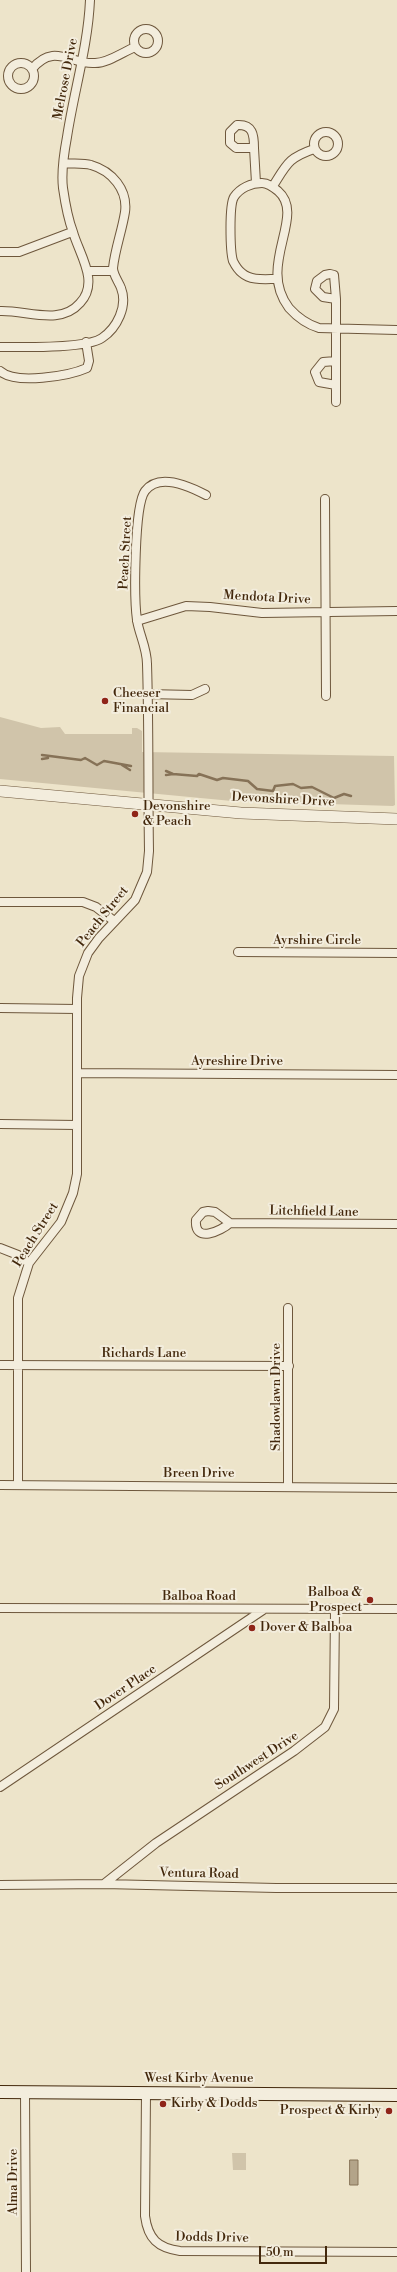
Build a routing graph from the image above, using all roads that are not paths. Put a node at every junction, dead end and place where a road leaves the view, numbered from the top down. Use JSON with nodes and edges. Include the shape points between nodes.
{"nodes":[{"id":1,"x":90,"y":0,"type":"edge"},
{"id":2,"x":135,"y":47,"type":"dead end"},
{"id":3,"x":82,"y":62,"type":"junction"},
{"id":4,"x":32,"y":69,"type":"dead end"},
{"id":5,"x":254,"y":148,"type":"dead end"},
{"id":6,"x":314,"y":149,"type":"dead end"},
{"id":7,"x":64,"y":163,"type":"junction"},
{"id":8,"x":256,"y":184,"type":"junction"},
{"id":9,"x":273,"y":186,"type":"junction"},
{"id":10,"x":72,"y":232,"type":"junction"},
{"id":11,"x":0,"y":252,"type":"edge"},
{"id":12,"x":88,"y":271,"type":"junction"},
{"id":13,"x":113,"y":271,"type":"junction"},
{"id":14,"x":277,"y":279,"type":"junction"},
{"id":15,"x":336,"y":299,"type":"dead end"},
{"id":16,"x":0,"y":311,"type":"edge"},
{"id":17,"x":336,"y":329,"type":"junction"},
{"id":18,"x":397,"y":330,"type":"edge"},
{"id":19,"x":86,"y":342,"type":"junction"},
{"id":20,"x":0,"y":347,"type":"edge"},
{"id":21,"x":336,"y":361,"type":"junction"},
{"id":22,"x":0,"y":371,"type":"edge"},
{"id":23,"x":336,"y":385,"type":"junction"},
{"id":24,"x":336,"y":402,"type":"dead end"},
{"id":25,"x":206,"y":495,"type":"dead end"},
{"id":26,"x":324,"y":499,"type":"dead end"},
{"id":27,"x":397,"y":611,"type":"edge"},
{"id":28,"x":324,"y":613,"type":"junction"},
{"id":29,"x":137,"y":621,"type":"junction"},
{"id":30,"x":205,"y":689,"type":"dead end"},
{"id":31,"x":147,"y":694,"type":"junction"},
{"id":32,"x":326,"y":696,"type":"dead end"},
{"id":33,"x":0,"y":792,"type":"edge"},
{"id":34,"x":148,"y":806,"type":"junction"},
{"id":35,"x":397,"y":819,"type":"edge"},
{"id":36,"x":0,"y":902,"type":"edge"},
{"id":37,"x":114,"y":921,"type":"junction"},
{"id":38,"x":238,"y":952,"type":"dead end"},
{"id":39,"x":397,"y":953,"type":"edge"},
{"id":40,"x":0,"y":1008,"type":"edge"},
{"id":41,"x":77,"y":1009,"type":"junction"},
{"id":42,"x":78,"y":1073,"type":"junction"},
{"id":43,"x":397,"y":1075,"type":"edge"},
{"id":44,"x":0,"y":1124,"type":"edge"},
{"id":45,"x":77,"y":1125,"type":"junction"},
{"id":46,"x":230,"y":1223,"type":"dead end"},
{"id":47,"x":397,"y":1224,"type":"edge"},
{"id":48,"x":0,"y":1248,"type":"edge"},
{"id":49,"x":29,"y":1263,"type":"junction"},
{"id":50,"x":288,"y":1308,"type":"dead end"},
{"id":51,"x":0,"y":1365,"type":"edge"},
{"id":52,"x":18,"y":1365,"type":"junction"},
{"id":53,"x":288,"y":1366,"type":"junction"},
{"id":54,"x":18,"y":1484,"type":"junction"},
{"id":55,"x":0,"y":1485,"type":"edge"},
{"id":56,"x":288,"y":1486,"type":"junction"},
{"id":57,"x":397,"y":1488,"type":"edge"},
{"id":58,"x":0,"y":1608,"type":"edge"},
{"id":59,"x":264,"y":1609,"type":"junction"},
{"id":60,"x":335,"y":1610,"type":"junction"},
{"id":61,"x":397,"y":1610,"type":"edge"},
{"id":62,"x":0,"y":1787,"type":"edge"},
{"id":63,"x":104,"y":1884,"type":"junction"},
{"id":64,"x":0,"y":1885,"type":"edge"},
{"id":65,"x":397,"y":1888,"type":"edge"},
{"id":66,"x":0,"y":2092,"type":"edge"},
{"id":67,"x":25,"y":2092,"type":"junction"},
{"id":68,"x":146,"y":2093,"type":"junction"},
{"id":69,"x":397,"y":2095,"type":"edge"},
{"id":70,"x":397,"y":2252,"type":"edge"},
{"id":71,"x":26,"y":2272,"type":"edge"}],
"edges":[{"from":1,"to":3,"type":"street","name":"Melrose Drive","via":[[90,18]]},
{"from":2,"to":3,"type":"street","via":[[96,63]]},
{"from":3,"to":4,"type":"street","via":[[70,57],[55,56],[44,58]]},
{"from":3,"to":7,"type":"street","name":"Melrose Drive","via":[[69,121]]},
{"from":5,"to":8,"type":"street"},
{"from":6,"to":9,"type":"street","via":[[296,155],[289,161]]},
{"from":7,"to":10,"type":"street","name":"Melrose Drive","via":[[63,187]]},
{"from":7,"to":13,"type":"street","via":[[91,165],[107,173],[116,180],[125,195],[125,211]]},
{"from":8,"to":9,"type":"street"},
{"from":8,"to":14,"type":"street","via":[[242,188],[233,198],[232,257],[237,268],[248,277]]},
{"from":9,"to":14,"type":"street","via":[[281,194],[288,212],[278,254]]},
{"from":10,"to":11,"type":"street","via":[[19,252]]},
{"from":10,"to":12,"type":"street","name":"Melrose Drive"},
{"from":12,"to":13,"type":"street"},
{"from":12,"to":16,"type":"street","name":"Melrose Drive","via":[[85,296],[81,303],[63,315],[52,316],[17,310]]},
{"from":13,"to":19,"type":"street","via":[[122,290],[123,308],[117,323],[102,339]]},
{"from":14,"to":17,"type":"street","via":[[284,300],[296,316],[310,325]]},
{"from":15,"to":17,"type":"street"},
{"from":17,"to":18,"type":"street"},
{"from":17,"to":21,"type":"street"},
{"from":19,"to":20,"type":"street","via":[[43,348]]},
{"from":19,"to":22,"type":"street","via":[[89,361],[86,368],[79,371],[45,378],[10,377]]},
{"from":21,"to":23,"type":"street"},
{"from":21,"to":23,"type":"street","via":[[324,362],[315,372],[319,382]]},
{"from":23,"to":24,"type":"street"},
{"from":25,"to":29,"type":"street","name":"Peach Street","via":[[188,486],[159,482],[152,484],[142,496],[134,581]]},
{"from":26,"to":28,"type":"street"},
{"from":27,"to":28,"type":"street","name":"Mendota Drive"},
{"from":28,"to":29,"type":"street","name":"Mendota Drive","via":[[262,613],[186,606]]},
{"from":28,"to":32,"type":"street"},
{"from":29,"to":31,"type":"street","name":"Peach Street","via":[[148,662]]},
{"from":30,"to":31,"type":"street","via":[[192,695]]},
{"from":31,"to":34,"type":"street","name":"Peach Street"},
{"from":33,"to":34,"type":"street","name":"Devonshire Drive"},
{"from":34,"to":35,"type":"street","name":"Devonshire Drive","via":[[271,815]]},
{"from":34,"to":37,"type":"street","name":"Peach Street","via":[[147,872],[135,900]]},
{"from":36,"to":37,"type":"street","via":[[83,902],[96,907]]},
{"from":37,"to":41,"type":"street","name":"Peach Street","via":[[92,946],[82,965],[77,987]]},
{"from":38,"to":39,"type":"street","name":"Ayrshire Circle"},
{"from":40,"to":41,"type":"street"},
{"from":41,"to":42,"type":"street","name":"Peach Street"},
{"from":42,"to":43,"type":"street","name":"Ayreshire Drive"},
{"from":42,"to":45,"type":"street","name":"Peach Street"},
{"from":44,"to":45,"type":"street"},
{"from":45,"to":49,"type":"street","name":"Peach Street","via":[[77,1174],[73,1193],[61,1222]]},
{"from":46,"to":47,"type":"street","name":"Litchfield Lane"},
{"from":48,"to":49,"type":"street","via":[[18,1255]]},
{"from":49,"to":52,"type":"street","name":"Peach Street","via":[[18,1298]]},
{"from":50,"to":53,"type":"street","name":"Shadowlawn Drive"},
{"from":51,"to":52,"type":"street","name":"Richards Lane"},
{"from":52,"to":53,"type":"street","name":"Richards Lane"},
{"from":52,"to":54,"type":"street","name":"Peach Street"},
{"from":53,"to":56,"type":"street","name":"Shadowlawn Drive"},
{"from":54,"to":55,"type":"street","name":"Breen Drive"},
{"from":54,"to":56,"type":"street","name":"Breen Drive"},
{"from":56,"to":57,"type":"street","name":"Breen Drive"},
{"from":58,"to":59,"type":"street","name":"Balboa Road"},
{"from":59,"to":60,"type":"street","name":"Balboa Road"},
{"from":59,"to":62,"type":"street","name":"Dover Place"},
{"from":60,"to":61,"type":"street","name":"Balboa Road"},
{"from":60,"to":63,"type":"street","name":"Southwest Drive","via":[[334,1709],[325,1727],[319,1734],[156,1843]]},
{"from":63,"to":64,"type":"street","name":"Ventura Road"},
{"from":63,"to":65,"type":"street","name":"Ventura Road"},
{"from":66,"to":67,"type":"main road","name":"West Kirby Avenue"},
{"from":67,"to":68,"type":"main road","name":"West Kirby Avenue"},
{"from":67,"to":71,"type":"street","name":"Alma Drive"},
{"from":68,"to":69,"type":"main road","name":"West Kirby Avenue"},
{"from":68,"to":70,"type":"street","name":"Dodds Drive","via":[[145,2216],[150,2235],[161,2246],[180,2251]]}]}
